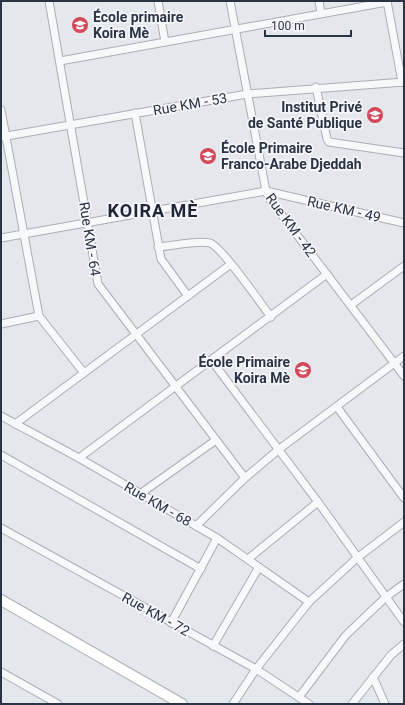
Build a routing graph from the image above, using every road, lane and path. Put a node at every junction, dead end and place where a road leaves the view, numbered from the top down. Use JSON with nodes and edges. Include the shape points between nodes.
{"nodes":[{"id":1,"x":49,"y":1,"type":"edge"},
{"id":2,"x":158,"y":1,"type":"edge"},
{"id":3,"x":230,"y":1,"type":"edge"},
{"id":4,"x":319,"y":1,"type":"edge"},
{"id":5,"x":387,"y":1,"type":"edge"},
{"id":6,"x":321,"y":13,"type":"junction"},
{"id":7,"x":235,"y":29,"type":"junction"},
{"id":8,"x":165,"y":42,"type":"junction"},
{"id":9,"x":60,"y":61,"type":"junction"},
{"id":10,"x":403,"y":82,"type":"edge"},
{"id":11,"x":316,"y":87,"type":"junction"},
{"id":12,"x":247,"y":94,"type":"junction"},
{"id":13,"x":1,"y":110,"type":"edge"},
{"id":14,"x":135,"y":113,"type":"junction"},
{"id":15,"x":72,"y":124,"type":"junction"},
{"id":16,"x":3,"y":137,"type":"edge"},
{"id":17,"x":404,"y":153,"type":"edge"},
{"id":18,"x":266,"y":191,"type":"junction"},
{"id":19,"x":153,"y":211,"type":"junction"},
{"id":20,"x":88,"y":224,"type":"junction"},
{"id":21,"x":404,"y":224,"type":"edge"},
{"id":22,"x":23,"y":235,"type":"junction"},
{"id":23,"x":1,"y":238,"type":"edge"},
{"id":24,"x":158,"y":247,"type":"junction"},
{"id":25,"x":231,"y":264,"type":"junction"},
{"id":26,"x":404,"y":266,"type":"edge"},
{"id":27,"x":327,"y":274,"type":"junction"},
{"id":28,"x":188,"y":296,"type":"junction"},
{"id":29,"x":351,"y":305,"type":"junction"},
{"id":30,"x":39,"y":316,"type":"junction"},
{"id":31,"x":271,"y":317,"type":"junction"},
{"id":32,"x":1,"y":324,"type":"edge"},
{"id":33,"x":137,"y":334,"type":"junction"},
{"id":34,"x":404,"y":356,"type":"edge"},
{"id":35,"x":212,"y":361,"type":"junction"},
{"id":36,"x":394,"y":363,"type":"junction"},
{"id":37,"x":84,"y":373,"type":"junction"},
{"id":38,"x":404,"y":376,"type":"edge"},
{"id":39,"x":175,"y":388,"type":"junction"},
{"id":40,"x":337,"y":406,"type":"junction"},
{"id":41,"x":1,"y":416,"type":"edge"},
{"id":42,"x":15,"y":424,"type":"junction"},
{"id":43,"x":216,"y":440,"type":"junction"},
{"id":44,"x":278,"y":450,"type":"junction"},
{"id":45,"x":1,"y":455,"type":"edge"},
{"id":46,"x":79,"y":458,"type":"junction"},
{"id":47,"x":245,"y":478,"type":"junction"},
{"id":48,"x":140,"y":494,"type":"junction"},
{"id":49,"x":404,"y":498,"type":"edge"},
{"id":50,"x":318,"y":502,"type":"junction"},
{"id":51,"x":404,"y":522,"type":"edge"},
{"id":52,"x":196,"y":526,"type":"junction"},
{"id":53,"x":1,"y":528,"type":"edge"},
{"id":54,"x":217,"y":538,"type":"junction"},
{"id":55,"x":357,"y":558,"type":"junction"},
{"id":56,"x":248,"y":559,"type":"junction"},
{"id":57,"x":259,"y":566,"type":"junction"},
{"id":58,"x":201,"y":569,"type":"junction"},
{"id":59,"x":404,"y":584,"type":"edge"},
{"id":60,"x":386,"y":597,"type":"junction"},
{"id":61,"x":2,"y":601,"type":"edge"},
{"id":62,"x":309,"y":602,"type":"junction"},
{"id":63,"x":404,"y":622,"type":"edge"},
{"id":64,"x":171,"y":623,"type":"junction"},
{"id":65,"x":404,"y":644,"type":"edge"},
{"id":66,"x":213,"y":646,"type":"junction"},
{"id":67,"x":256,"y":669,"type":"junction"},
{"id":68,"x":1,"y":672,"type":"edge"},
{"id":69,"x":374,"y":677,"type":"junction"},
{"id":70,"x":299,"y":697,"type":"junction"},
{"id":71,"x":58,"y":704,"type":"edge"},
{"id":72,"x":182,"y":704,"type":"edge"},
{"id":73,"x":233,"y":704,"type":"edge"},
{"id":74,"x":309,"y":704,"type":"edge"},
{"id":75,"x":352,"y":704,"type":"edge"},
{"id":76,"x":385,"y":704,"type":"edge"}],
"edges":[{"from":1,"to":9,"type":"street","name":"Rue KM - 64"},
{"from":2,"to":8,"type":"street"},
{"from":3,"to":7,"type":"street","name":"Rue KM - 42"},
{"from":4,"to":6,"type":"street"},
{"from":5,"to":6,"type":"street"},
{"from":5,"to":10,"type":"street"},
{"from":6,"to":7,"type":"street"},
{"from":7,"to":8,"type":"street"},
{"from":7,"to":12,"type":"street","name":"Rue KM - 42"},
{"from":8,"to":9,"type":"street"},
{"from":9,"to":15,"type":"street","name":"Rue KM - 64"},
{"from":10,"to":11,"type":"street","name":"Rue KM - 53"},
{"from":11,"to":12,"type":"street","name":"Rue KM - 53"},
{"from":11,"to":17,"type":"street","via":[[329,142]]},
{"from":12,"to":14,"type":"street","name":"Rue KM - 53"},
{"from":12,"to":18,"type":"street","name":"Rue KM - 42"},
{"from":13,"to":16,"type":"street"},
{"from":14,"to":15,"type":"street","name":"Rue KM - 53"},
{"from":14,"to":19,"type":"street"},
{"from":15,"to":16,"type":"street","name":"Rue KM - 53"},
{"from":15,"to":20,"type":"street","name":"Rue KM - 64"},
{"from":16,"to":22,"type":"street"},
{"from":18,"to":19,"type":"street","name":"Rue KM - 49"},
{"from":18,"to":21,"type":"street","name":"Rue KM - 49"},
{"from":18,"to":27,"type":"street","name":"Rue KM - 42","via":[[272,203]]},
{"from":19,"to":20,"type":"street","name":"Rue KM - 49"},
{"from":19,"to":24,"type":"street"},
{"from":20,"to":22,"type":"street","name":"Rue KM - 49"},
{"from":20,"to":33,"type":"street","name":"Rue KM - 64","via":[[98,284]]},
{"from":22,"to":23,"type":"street","name":"Rue KM - 49"},
{"from":22,"to":30,"type":"street"},
{"from":24,"to":25,"type":"street","via":[[204,242],[212,244]]},
{"from":24,"to":28,"type":"street","via":[[164,265]]},
{"from":25,"to":28,"type":"street"},
{"from":25,"to":31,"type":"street"},
{"from":26,"to":29,"type":"street"},
{"from":27,"to":29,"type":"street","name":"Rue KM - 42"},
{"from":27,"to":31,"type":"street"},
{"from":28,"to":33,"type":"street"},
{"from":29,"to":36,"type":"street","name":"Rue KM - 42"},
{"from":30,"to":32,"type":"street"},
{"from":30,"to":37,"type":"street"},
{"from":31,"to":35,"type":"street"},
{"from":33,"to":37,"type":"street"},
{"from":33,"to":39,"type":"street","name":"Rue KM - 64"},
{"from":34,"to":36,"type":"street"},
{"from":35,"to":39,"type":"street"},
{"from":35,"to":44,"type":"street"},
{"from":36,"to":38,"type":"street","name":"Rue KM - 42"},
{"from":36,"to":40,"type":"street"},
{"from":37,"to":42,"type":"street"},
{"from":39,"to":43,"type":"street","name":"Rue KM - 64"},
{"from":39,"to":46,"type":"street"},
{"from":40,"to":44,"type":"street"},
{"from":40,"to":49,"type":"street"},
{"from":41,"to":42,"type":"street","name":"Rue KM - 68"},
{"from":42,"to":46,"type":"street","name":"Rue KM - 68"},
{"from":43,"to":47,"type":"street","name":"Rue KM - 64"},
{"from":43,"to":48,"type":"street"},
{"from":44,"to":47,"type":"street"},
{"from":44,"to":50,"type":"street"},
{"from":45,"to":58,"type":"street"},
{"from":46,"to":48,"type":"street","name":"Rue KM - 68"},
{"from":47,"to":52,"type":"street"},
{"from":48,"to":52,"type":"street","name":"Rue KM - 68"},
{"from":50,"to":55,"type":"street"},
{"from":50,"to":56,"type":"street"},
{"from":51,"to":55,"type":"street"},
{"from":52,"to":54,"type":"street","name":"Rue KM - 68"},
{"from":53,"to":64,"type":"street","name":"Rue KM - 72"},
{"from":54,"to":56,"type":"street","name":"Rue KM - 68"},
{"from":54,"to":58,"type":"street"},
{"from":55,"to":60,"type":"street"},
{"from":55,"to":62,"type":"street"},
{"from":56,"to":57,"type":"street","name":"Rue KM - 68"},
{"from":57,"to":62,"type":"street","name":"Rue KM - 68"},
{"from":57,"to":66,"type":"street"},
{"from":58,"to":64,"type":"street"},
{"from":59,"to":60,"type":"street"},
{"from":60,"to":63,"type":"street"},
{"from":60,"to":70,"type":"street","via":[[337,644]]},
{"from":61,"to":72,"type":"main road"},
{"from":62,"to":67,"type":"street"},
{"from":64,"to":66,"type":"street","name":"Rue KM - 72"},
{"from":65,"to":69,"type":"street","via":[[391,655]]},
{"from":66,"to":67,"type":"street","name":"Rue KM - 72"},
{"from":67,"to":70,"type":"street","name":"Rue KM - 72"},
{"from":67,"to":73,"type":"street"},
{"from":68,"to":71,"type":"street"},
{"from":69,"to":75,"type":"street"},
{"from":69,"to":76,"type":"street"},
{"from":70,"to":74,"type":"street","name":"Rue KM - 72"}]}
